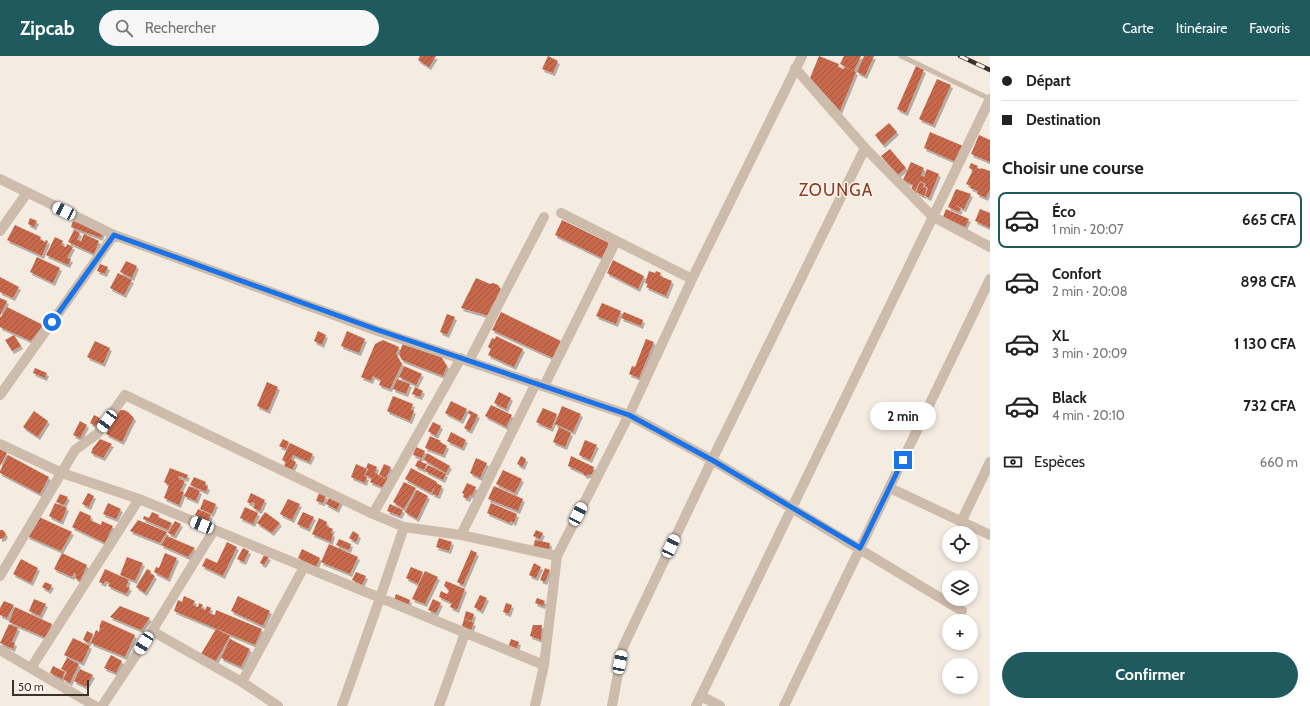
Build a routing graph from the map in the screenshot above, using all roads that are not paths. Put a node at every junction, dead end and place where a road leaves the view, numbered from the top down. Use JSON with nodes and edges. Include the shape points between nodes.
{"nodes":[{"id":1,"x":802,"y":56,"type":"edge"},
{"id":2,"x":901,"y":56,"type":"edge"},
{"id":3,"x":795,"y":68,"type":"junction"},
{"id":4,"x":990,"y":99,"type":"edge"},
{"id":5,"x":865,"y":148,"type":"junction"},
{"id":6,"x":0,"y":179,"type":"edge"},
{"id":7,"x":27,"y":193,"type":"junction"},
{"id":8,"x":561,"y":213,"type":"dead end"},
{"id":9,"x":932,"y":216,"type":"junction"},
{"id":10,"x":544,"y":218,"type":"dead end"},
{"id":11,"x":0,"y":231,"type":"edge"},
{"id":12,"x":114,"y":235,"type":"junction"},
{"id":13,"x":616,"y":241,"type":"junction"},
{"id":14,"x":990,"y":247,"type":"edge"},
{"id":15,"x":692,"y":279,"type":"junction"},
{"id":16,"x":990,"y":280,"type":"edge"},
{"id":17,"x":465,"y":359,"type":"junction"},
{"id":18,"x":540,"y":384,"type":"junction"},
{"id":19,"x":0,"y":395,"type":"edge"},
{"id":20,"x":629,"y":415,"type":"junction"},
{"id":21,"x":0,"y":444,"type":"edge"},
{"id":22,"x":712,"y":460,"type":"junction"},
{"id":23,"x":990,"y":462,"type":"edge"},
{"id":24,"x":62,"y":473,"type":"junction"},
{"id":25,"x":890,"y":488,"type":"junction"},
{"id":26,"x":139,"y":499,"type":"junction"},
{"id":27,"x":793,"y":508,"type":"junction"},
{"id":28,"x":373,"y":514,"type":"junction"},
{"id":29,"x":961,"y":522,"type":"junction"},
{"id":30,"x":404,"y":527,"type":"junction"},
{"id":31,"x":214,"y":530,"type":"junction"},
{"id":32,"x":461,"y":535,"type":"junction"},
{"id":33,"x":990,"y":535,"type":"edge"},
{"id":34,"x":860,"y":548,"type":"junction"},
{"id":35,"x":556,"y":556,"type":"junction"},
{"id":36,"x":304,"y":567,"type":"junction"},
{"id":37,"x":0,"y":576,"type":"edge"},
{"id":38,"x":380,"y":598,"type":"junction"},
{"id":39,"x":962,"y":611,"type":"dead end"},
{"id":40,"x":152,"y":630,"type":"junction"},
{"id":41,"x":465,"y":633,"type":"junction"},
{"id":42,"x":0,"y":650,"type":"edge"},
{"id":43,"x":544,"y":666,"type":"junction"},
{"id":44,"x":31,"y":668,"type":"junction"},
{"id":45,"x":242,"y":682,"type":"junction"},
{"id":46,"x":701,"y":696,"type":"junction"},
{"id":47,"x":95,"y":706,"type":"edge"},
{"id":48,"x":102,"y":706,"type":"edge"},
{"id":49,"x":278,"y":706,"type":"edge"},
{"id":50,"x":342,"y":706,"type":"edge"},
{"id":51,"x":439,"y":706,"type":"edge"},
{"id":52,"x":535,"y":706,"type":"edge"},
{"id":53,"x":612,"y":706,"type":"edge"},
{"id":54,"x":696,"y":706,"type":"edge"},
{"id":55,"x":720,"y":706,"type":"edge"},
{"id":56,"x":784,"y":706,"type":"edge"}],
"edges":[{"from":1,"to":3,"type":"street"},
{"from":2,"to":4,"type":"lane"},
{"from":3,"to":5,"type":"street"},
{"from":3,"to":15,"type":"street"},
{"from":4,"to":9,"type":"street"},
{"from":5,"to":9,"type":"street"},
{"from":5,"to":22,"type":"street"},
{"from":6,"to":7,"type":"street"},
{"from":7,"to":11,"type":"street"},
{"from":7,"to":12,"type":"street"},
{"from":8,"to":13,"type":"street"},
{"from":9,"to":14,"type":"street"},
{"from":9,"to":27,"type":"street"},
{"from":10,"to":17,"type":"street"},
{"from":12,"to":17,"type":"street"},
{"from":12,"to":19,"type":"street"},
{"from":13,"to":15,"type":"street"},
{"from":13,"to":18,"type":"street"},
{"from":15,"to":20,"type":"street"},
{"from":16,"to":25,"type":"street"},
{"from":17,"to":18,"type":"street"},
{"from":17,"to":28,"type":"street"},
{"from":18,"to":20,"type":"street"},
{"from":18,"to":32,"type":"street"},
{"from":20,"to":22,"type":"street"},
{"from":20,"to":35,"type":"street"},
{"from":21,"to":24,"type":"street"},
{"from":22,"to":27,"type":"street"},
{"from":22,"to":53,"type":"street","via":[[623,647]]},
{"from":23,"to":29,"type":"street"},
{"from":24,"to":26,"type":"street"},
{"from":24,"to":28,"type":"street","via":[[75,450],[97,434],[125,395]]},
{"from":24,"to":37,"type":"street"},
{"from":25,"to":29,"type":"street"},
{"from":25,"to":34,"type":"street"},
{"from":26,"to":31,"type":"street"},
{"from":26,"to":44,"type":"street"},
{"from":27,"to":34,"type":"street"},
{"from":27,"to":46,"type":"street"},
{"from":28,"to":30,"type":"street"},
{"from":29,"to":33,"type":"street"},
{"from":30,"to":32,"type":"street"},
{"from":30,"to":38,"type":"street"},
{"from":31,"to":36,"type":"street"},
{"from":31,"to":40,"type":"street"},
{"from":32,"to":35,"type":"street"},
{"from":34,"to":39,"type":"street"},
{"from":34,"to":56,"type":"street"},
{"from":35,"to":43,"type":"street"},
{"from":36,"to":38,"type":"street"},
{"from":36,"to":45,"type":"street"},
{"from":38,"to":41,"type":"street"},
{"from":38,"to":50,"type":"street"},
{"from":40,"to":45,"type":"street"},
{"from":40,"to":48,"type":"street"},
{"from":41,"to":43,"type":"street"},
{"from":41,"to":51,"type":"street"},
{"from":42,"to":44,"type":"street"},
{"from":43,"to":52,"type":"street"},
{"from":44,"to":47,"type":"street"},
{"from":45,"to":49,"type":"street"},
{"from":46,"to":54,"type":"street"},
{"from":46,"to":55,"type":"street"}]}
